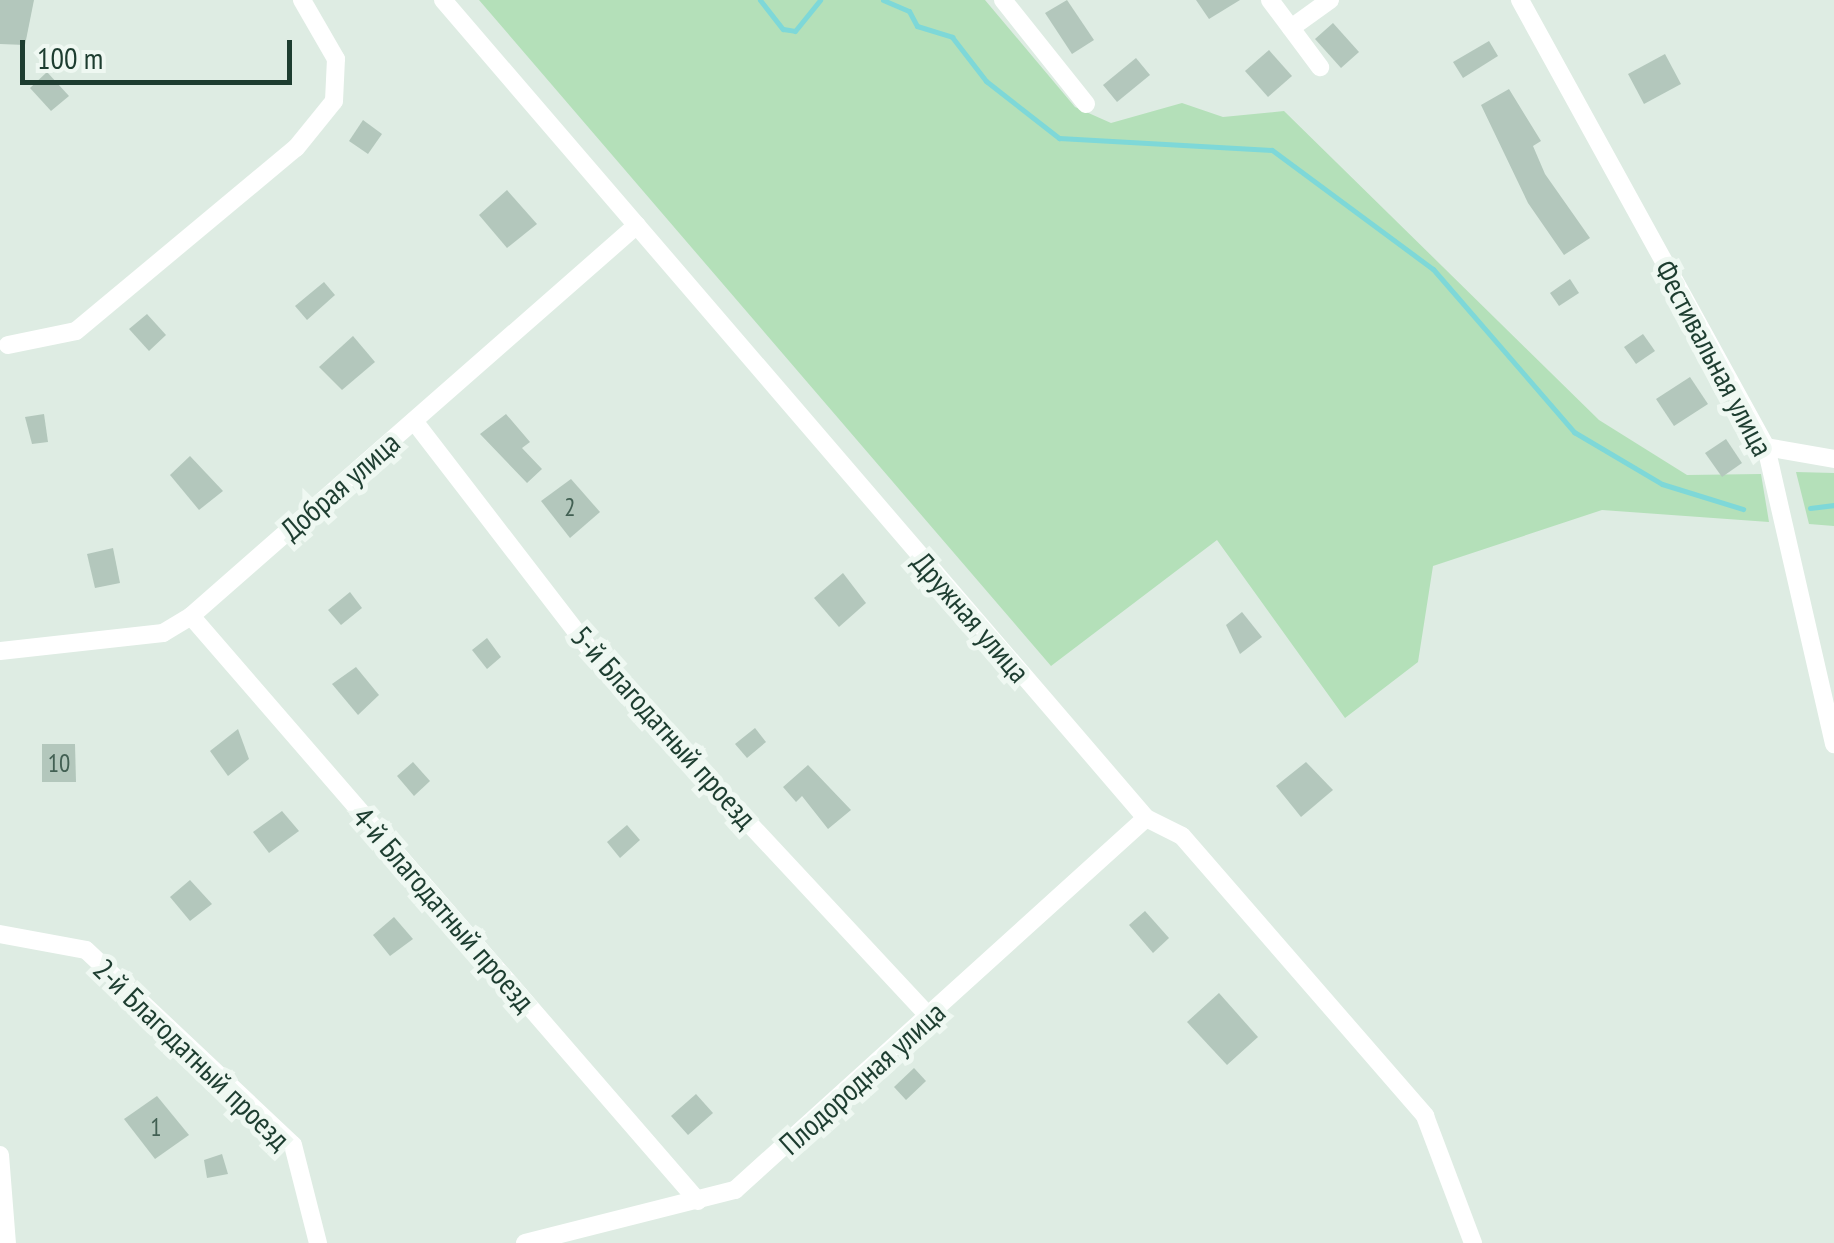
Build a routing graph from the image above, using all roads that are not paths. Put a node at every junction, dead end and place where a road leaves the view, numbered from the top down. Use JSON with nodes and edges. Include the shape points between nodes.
{"nodes":[{"id":1,"x":302,"y":0,"type":"edge"},
{"id":2,"x":442,"y":0,"type":"edge"},
{"id":3,"x":1003,"y":0,"type":"edge"},
{"id":4,"x":1270,"y":0,"type":"edge"},
{"id":5,"x":1330,"y":0,"type":"edge"},
{"id":6,"x":1520,"y":0,"type":"edge"},
{"id":7,"x":1291,"y":28,"type":"junction"},
{"id":8,"x":1320,"y":67,"type":"dead end"},
{"id":9,"x":1086,"y":104,"type":"dead end"},
{"id":10,"x":636,"y":225,"type":"junction"},
{"id":11,"x":3,"y":340,"type":"edge"},
{"id":12,"x":414,"y":422,"type":"junction"},
{"id":13,"x":1766,"y":447,"type":"junction"},
{"id":14,"x":1834,"y":459,"type":"edge"},
{"id":15,"x":191,"y":616,"type":"junction"},
{"id":16,"x":0,"y":651,"type":"edge"},
{"id":17,"x":1834,"y":744,"type":"edge"},
{"id":18,"x":1146,"y":818,"type":"junction"},
{"id":19,"x":0,"y":934,"type":"edge"},
{"id":20,"x":930,"y":1018,"type":"junction"},
{"id":21,"x":0,"y":1155,"type":"edge"},
{"id":22,"x":698,"y":1202,"type":"junction"},
{"id":23,"x":554,"y":1240,"type":"edge"},
{"id":24,"x":7,"y":1243,"type":"edge"},
{"id":25,"x":318,"y":1243,"type":"edge"},
{"id":26,"x":525,"y":1243,"type":"edge"},
{"id":27,"x":1473,"y":1243,"type":"edge"}],
"edges":[{"from":1,"to":11,"type":"street","via":[[336,59],[334,101],[296,148],[76,330]]},
{"from":2,"to":10,"type":"street","name":"Дружная улица"},
{"from":3,"to":9,"type":"street"},
{"from":4,"to":7,"type":"street"},
{"from":5,"to":7,"type":"street"},
{"from":6,"to":13,"type":"street","name":"Фестивальная улица"},
{"from":7,"to":8,"type":"street"},
{"from":10,"to":12,"type":"street","name":"Добрая улица"},
{"from":10,"to":18,"type":"street","name":"Дружная улица"},
{"from":12,"to":15,"type":"street","name":"Добрая улица"},
{"from":12,"to":20,"type":"street","name":"5-й Благодатный проезд","via":[[606,670]]},
{"from":13,"to":14,"type":"street"},
{"from":13,"to":17,"type":"street","name":"Фестивальная улица"},
{"from":15,"to":16,"type":"street","name":"Добрая улица","via":[[162,633]]},
{"from":15,"to":22,"type":"street","name":"4-й Благодатный проезд"},
{"from":18,"to":20,"type":"street","name":"Плодородная улица"},
{"from":18,"to":27,"type":"street","name":"Дружная улица","via":[[1182,836],[1425,1116]]},
{"from":19,"to":25,"type":"street","name":"2-й Благодатный проезд","via":[[86,950],[292,1145]]},
{"from":20,"to":22,"type":"street","name":"Плодородная улица","via":[[735,1190]]},
{"from":21,"to":24,"type":"street"},
{"from":22,"to":23,"type":"street","name":"Плодородная улица"},
{"from":23,"to":26,"type":"street","name":"Плодородная улица"}]}
